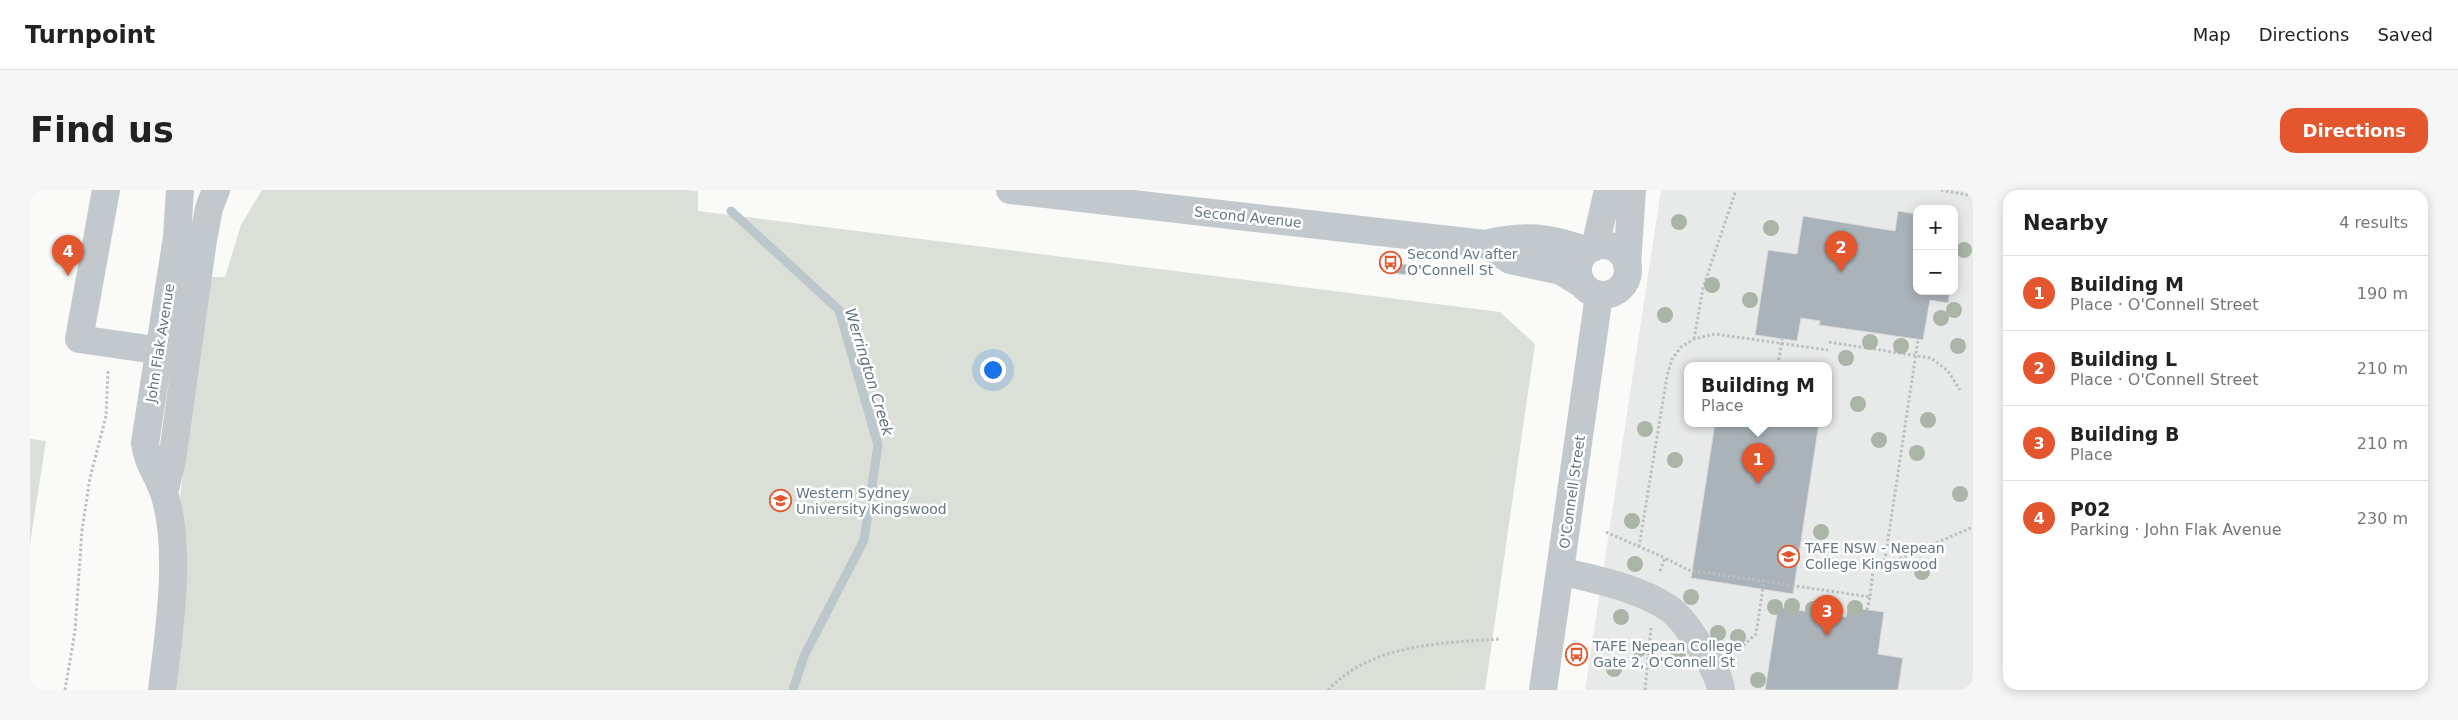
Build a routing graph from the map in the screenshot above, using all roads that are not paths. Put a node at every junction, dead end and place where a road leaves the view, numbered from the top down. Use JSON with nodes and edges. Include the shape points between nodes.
{"nodes":[{"id":1,"x":106,"y":190,"type":"edge"},
{"id":2,"x":180,"y":190,"type":"edge"},
{"id":3,"x":216,"y":190,"type":"edge"},
{"id":4,"x":1010,"y":190,"type":"edge"},
{"id":5,"x":1608,"y":190,"type":"edge"},
{"id":6,"x":1632,"y":190,"type":"edge"},
{"id":7,"x":1089,"y":195,"type":"edge"},
{"id":8,"x":1485,"y":244,"type":"junction"},
{"id":9,"x":1591,"y":249,"type":"junction"},
{"id":10,"x":1627,"y":265,"type":"junction"},
{"id":11,"x":1591,"y":289,"type":"junction"},
{"id":12,"x":159,"y":351,"type":"junction"},
{"id":13,"x":187,"y":355,"type":"junction"},
{"id":14,"x":164,"y":492,"type":"junction"},
{"id":15,"x":1561,"y":571,"type":"junction"},
{"id":16,"x":162,"y":690,"type":"edge"},
{"id":17,"x":1543,"y":690,"type":"edge"},
{"id":18,"x":1720,"y":690,"type":"edge"}],
"edges":[{"from":1,"to":12,"type":"street","via":[[79,339]]},
{"from":2,"to":12,"type":"street","name":"John Flak Avenue","via":[[179,220]]},
{"from":3,"to":13,"type":"street","name":"John Flak Avenue","via":[[203,240]]},
{"from":4,"to":7,"type":"street","name":"Second Avenue"},
{"from":5,"to":9,"type":"street"},
{"from":6,"to":10,"type":"street"},
{"from":7,"to":8,"type":"street","name":"Second Avenue"},
{"from":8,"to":9,"type":"street","name":"Second Avenue","via":[[1515,237],[1559,240]]},
{"from":8,"to":11,"type":"street","name":"Second Avenue","via":[[1510,260],[1561,271]]},
{"from":9,"to":10,"type":"street","via":[[1608,246],[1616,250]]},
{"from":9,"to":11,"type":"street","via":[[1581,259],[1578,268]]},
{"from":10,"to":11,"type":"street","via":[[1627,276],[1620,288],[1610,294]]},
{"from":11,"to":15,"type":"street","name":"O'Connell Street"},
{"from":12,"to":13,"type":"street"},
{"from":12,"to":14,"type":"street","name":"John Flak Avenue","via":[[145,443],[153,472]]},
{"from":13,"to":14,"type":"street","name":"John Flak Avenue","via":[[172,460]]},
{"from":14,"to":16,"type":"street","name":"John Flak Avenue","via":[[172,566]]},
{"from":15,"to":17,"type":"street","name":"O'Connell Street"},
{"from":15,"to":18,"type":"street","via":[[1640,593],[1668,608],[1688,628],[1705,654],[1719,679]]}]}
